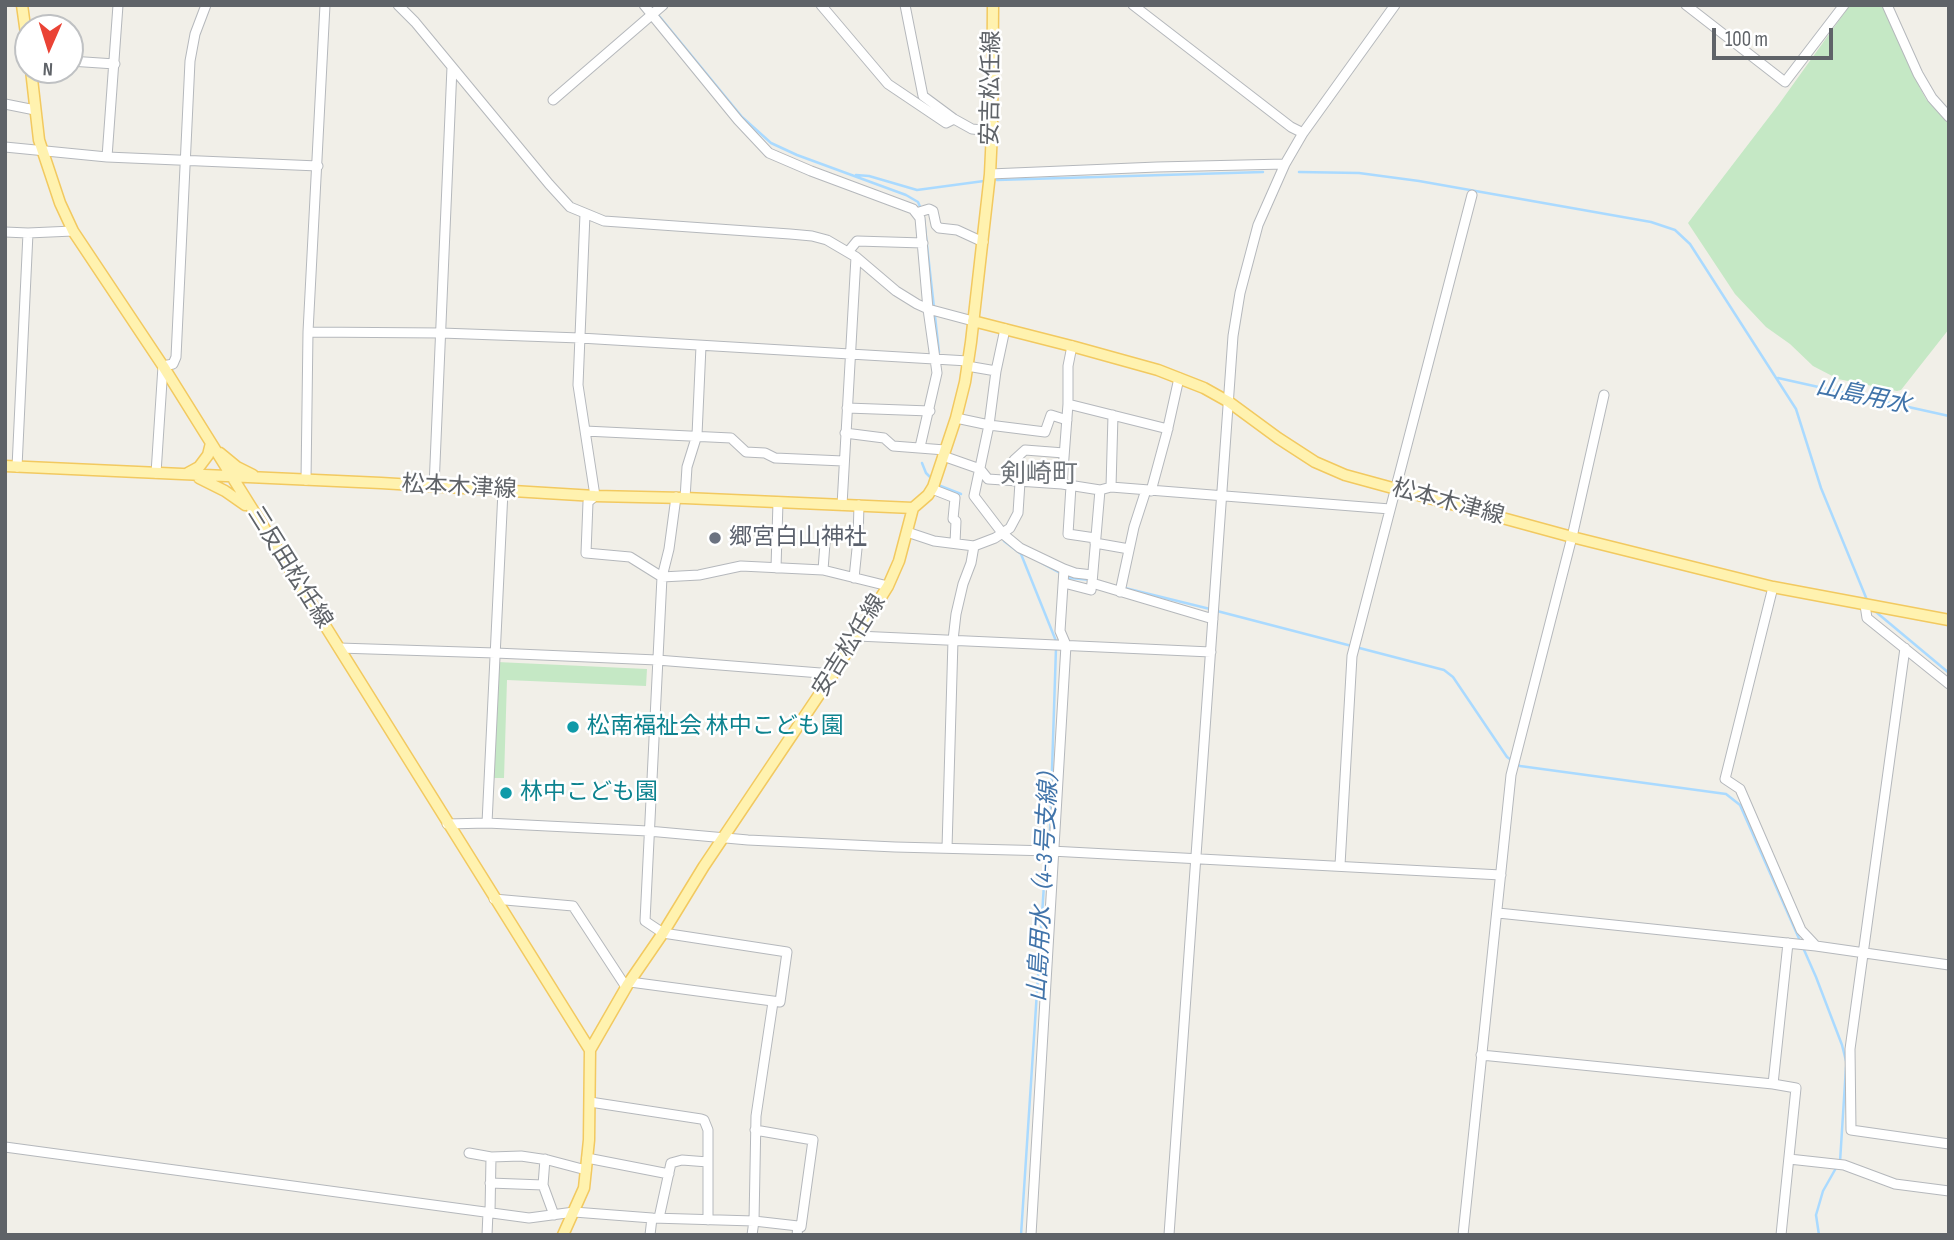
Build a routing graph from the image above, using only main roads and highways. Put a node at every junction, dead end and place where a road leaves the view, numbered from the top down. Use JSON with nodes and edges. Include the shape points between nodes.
{"nodes":[{"id":1,"x":993,"y":5,"type":"edge"},
{"id":2,"x":32,"y":84,"type":"edge"},
{"id":3,"x":973,"y":321,"type":"junction"},
{"id":4,"x":211,"y":443,"type":"junction"},
{"id":5,"x":5,"y":466,"type":"edge"},
{"id":6,"x":178,"y":474,"type":"junction"},
{"id":7,"x":190,"y":474,"type":"junction"},
{"id":8,"x":230,"y":477,"type":"junction"},
{"id":9,"x":267,"y":478,"type":"junction"},
{"id":10,"x":913,"y":508,"type":"junction"},
{"id":11,"x":253,"y":511,"type":"junction"},
{"id":12,"x":1949,"y":620,"type":"edge"},
{"id":13,"x":590,"y":1051,"type":"junction"},
{"id":14,"x":563,"y":1235,"type":"edge"}],
"edges":[{"from":1,"to":3,"type":"main road","name":"安吉松任線","via":[[990,174]]},
{"from":2,"to":4,"type":"main road","name":"三反田松任線","via":[[41,150],[73,231]]},
{"from":3,"to":10,"type":"main road","name":"安吉松任線","via":[[956,418],[934,484]]},
{"from":3,"to":12,"type":"main road","name":"松本木津線","via":[[1158,370],[1204,388],[1315,462],[1345,475],[1773,587]]},
{"from":4,"to":6,"type":"main road","via":[[199,467]]},
{"from":4,"to":8,"type":"main road","name":"三反田松任線"},
{"from":4,"to":9,"type":"main road","via":[[237,467]]},
{"from":5,"to":6,"type":"main road","name":"松本木津線"},
{"from":6,"to":7,"type":"main road","name":"松本木津線"},
{"from":7,"to":8,"type":"main road","name":"松本木津線"},
{"from":7,"to":11,"type":"main road"},
{"from":8,"to":9,"type":"main road","name":"松本木津線"},
{"from":8,"to":11,"type":"main road","name":"三反田松任線"},
{"from":9,"to":10,"type":"main road","name":"松本木津線"},
{"from":9,"to":11,"type":"main road","via":[[247,491]]},
{"from":10,"to":13,"type":"main road","name":"安吉松任線","via":[[900,561],[888,586],[628,984]]},
{"from":11,"to":13,"type":"main road","name":"三反田松任線"},
{"from":13,"to":14,"type":"main road","name":"安吉松任線","via":[[584,1188]]}]}
